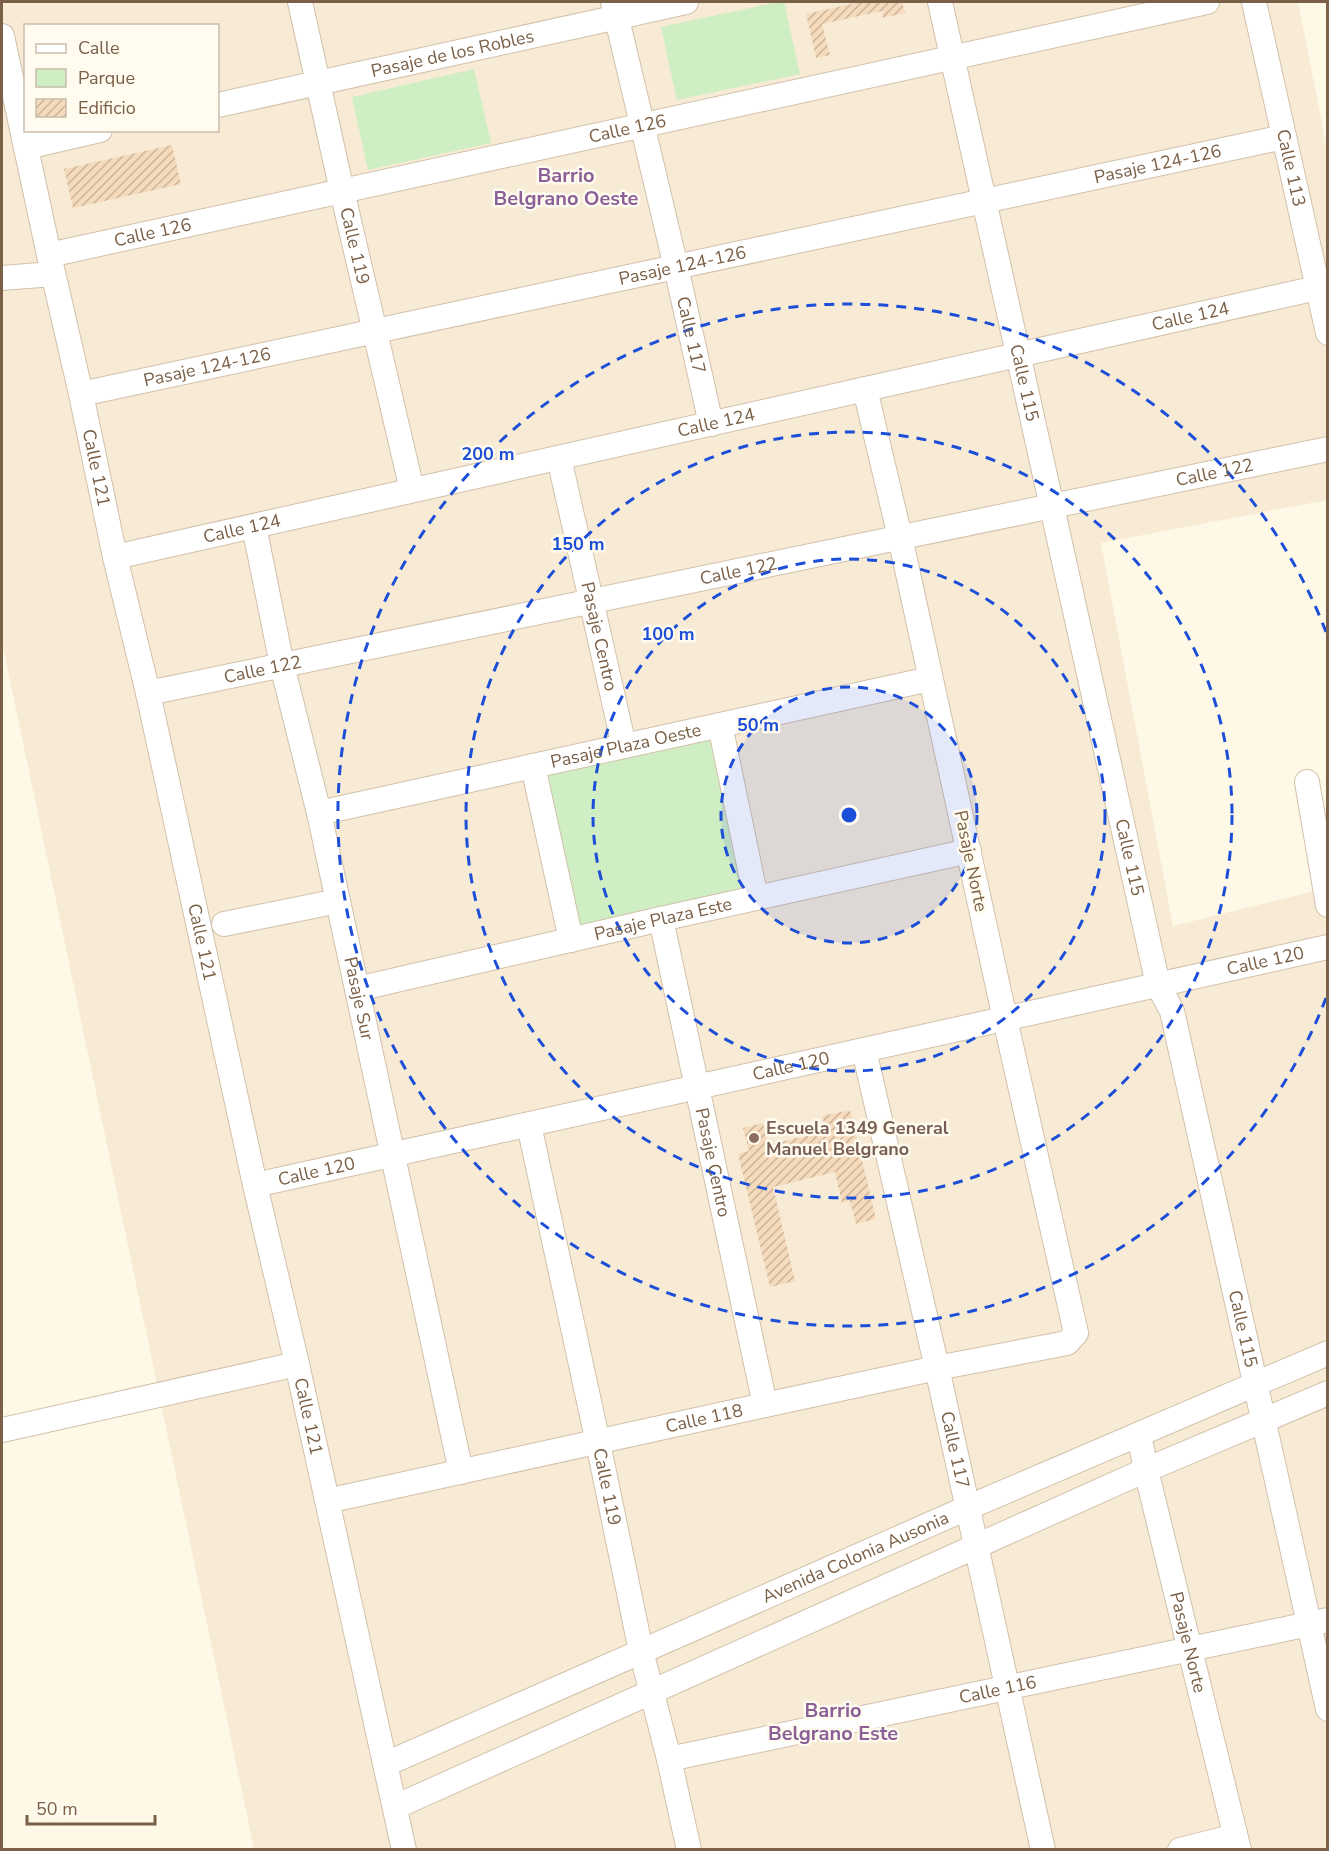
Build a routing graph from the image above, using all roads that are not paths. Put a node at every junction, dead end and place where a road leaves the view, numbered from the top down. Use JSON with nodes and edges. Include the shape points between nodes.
{"nodes":[{"id":1,"x":300,"y":2,"type":"edge"},
{"id":2,"x":686,"y":2,"type":"edge"},
{"id":3,"x":940,"y":2,"type":"edge"},
{"id":4,"x":1207,"y":2,"type":"edge"},
{"id":5,"x":1254,"y":2,"type":"edge"},
{"id":6,"x":615,"y":9,"type":"edge"},
{"id":7,"x":2,"y":36,"type":"edge"},
{"id":8,"x":952,"y":57,"type":"junction"},
{"id":9,"x":320,"y":82,"type":"junction"},
{"id":10,"x":219,"y":105,"type":"edge"},
{"id":11,"x":643,"y":125,"type":"junction"},
{"id":12,"x":91,"y":132,"type":"edge"},
{"id":13,"x":1284,"y":137,"type":"junction"},
{"id":14,"x":26,"y":147,"type":"junction"},
{"id":15,"x":342,"y":191,"type":"junction"},
{"id":16,"x":984,"y":201,"type":"junction"},
{"id":17,"x":51,"y":265,"type":"junction"},
{"id":18,"x":676,"y":267,"type":"junction"},
{"id":19,"x":2,"y":278,"type":"edge"},
{"id":20,"x":1317,"y":288,"type":"junction"},
{"id":21,"x":375,"y":331,"type":"junction"},
{"id":22,"x":1328,"y":333,"type":"edge"},
{"id":23,"x":1018,"y":355,"type":"junction"},
{"id":24,"x":865,"y":389,"type":"junction"},
{"id":25,"x":81,"y":394,"type":"junction"},
{"id":26,"x":711,"y":424,"type":"junction"},
{"id":27,"x":1328,"y":448,"type":"edge"},
{"id":28,"x":559,"y":458,"type":"junction"},
{"id":29,"x":412,"y":490,"type":"junction"},
{"id":30,"x":1052,"y":506,"type":"junction"},
{"id":31,"x":254,"y":526,"type":"junction"},
{"id":32,"x":900,"y":537,"type":"junction"},
{"id":33,"x":115,"y":557,"type":"junction"},
{"id":34,"x":590,"y":601,"type":"junction"},
{"id":35,"x":282,"y":665,"type":"junction"},
{"id":36,"x":930,"y":679,"type":"junction"},
{"id":37,"x":148,"y":693,"type":"junction"},
{"id":38,"x":720,"y":725,"type":"junction"},
{"id":39,"x":624,"y":746,"type":"junction"},
{"id":40,"x":533,"y":766,"type":"junction"},
{"id":41,"x":1307,"y":782,"type":"dead end"},
{"id":42,"x":319,"y":813,"type":"junction"},
{"id":43,"x":969,"y":851,"type":"junction"},
{"id":44,"x":756,"y":898,"type":"junction"},
{"id":45,"x":338,"y":901,"type":"junction"},
{"id":46,"x":1328,"y":905,"type":"edge"},
{"id":47,"x":661,"y":919,"type":"junction"},
{"id":48,"x":224,"y":924,"type":"dead end"},
{"id":49,"x":571,"y":940,"type":"junction"},
{"id":50,"x":1328,"y":947,"type":"edge"},
{"id":51,"x":1158,"y":985,"type":"junction"},
{"id":52,"x":357,"y":989,"type":"junction"},
{"id":53,"x":1005,"y":1019,"type":"junction"},
{"id":54,"x":864,"y":1050,"type":"junction"},
{"id":55,"x":697,"y":1087,"type":"junction"},
{"id":56,"x":529,"y":1125,"type":"junction"},
{"id":57,"x":393,"y":1155,"type":"junction"},
{"id":58,"x":255,"y":1185,"type":"junction"},
{"id":59,"x":1076,"y":1333,"type":"joint"},
{"id":60,"x":1328,"y":1353,"type":"edge"},
{"id":61,"x":297,"y":1364,"type":"junction"},
{"id":62,"x":937,"y":1368,"type":"junction"},
{"id":63,"x":1255,"y":1384,"type":"junction"},
{"id":64,"x":1328,"y":1393,"type":"edge"},
{"id":65,"x":765,"y":1405,"type":"junction"},
{"id":66,"x":1263,"y":1421,"type":"junction"},
{"id":67,"x":2,"y":1430,"type":"edge"},
{"id":68,"x":1139,"y":1434,"type":"junction"},
{"id":69,"x":598,"y":1443,"type":"junction"},
{"id":70,"x":1146,"y":1470,"type":"junction"},
{"id":71,"x":461,"y":1472,"type":"junction"},
{"id":72,"x":327,"y":1501,"type":"junction"},
{"id":73,"x":967,"y":1508,"type":"junction"},
{"id":74,"x":976,"y":1546,"type":"junction"},
{"id":75,"x":1318,"y":1622,"type":"edge"},
{"id":76,"x":1190,"y":1650,"type":"junction"},
{"id":77,"x":641,"y":1651,"type":"junction"},
{"id":78,"x":1008,"y":1687,"type":"junction"},
{"id":79,"x":652,"y":1692,"type":"junction"},
{"id":80,"x":1328,"y":1709,"type":"edge"},
{"id":81,"x":669,"y":1759,"type":"junction"},
{"id":82,"x":386,"y":1764,"type":"junction"},
{"id":83,"x":395,"y":1807,"type":"junction"},
{"id":84,"x":1237,"y":1841,"type":"edge"},
{"id":85,"x":404,"y":1850,"type":"edge"},
{"id":86,"x":689,"y":1850,"type":"edge"},
{"id":87,"x":1043,"y":1850,"type":"edge"},
{"id":88,"x":1180,"y":1850,"type":"edge"}],
"edges":[{"from":1,"to":9,"type":"street","name":"Calle 119"},
{"from":2,"to":6,"type":"street","name":"Pasaje de los Robles"},
{"from":3,"to":8,"type":"street","name":"Calle 115"},
{"from":4,"to":8,"type":"street","name":"Calle 126"},
{"from":5,"to":13,"type":"street","name":"Calle 113"},
{"from":6,"to":9,"type":"street","name":"Pasaje de los Robles"},
{"from":6,"to":11,"type":"street","name":"Calle 117"},
{"from":7,"to":14,"type":"street","name":"Calle 121"},
{"from":8,"to":11,"type":"street","name":"Calle 126"},
{"from":8,"to":16,"type":"street","name":"Calle 115"},
{"from":9,"to":10,"type":"street","name":"Pasaje de los Robles"},
{"from":9,"to":15,"type":"street","name":"Calle 119"},
{"from":11,"to":15,"type":"street","name":"Calle 126"},
{"from":11,"to":18,"type":"street","name":"Calle 117"},
{"from":12,"to":14,"type":"street"},
{"from":13,"to":16,"type":"street","name":"Pasaje 124-126"},
{"from":13,"to":20,"type":"street","name":"Calle 113"},
{"from":14,"to":17,"type":"street","name":"Calle 121"},
{"from":15,"to":17,"type":"street","name":"Calle 126"},
{"from":15,"to":21,"type":"street","name":"Calle 119"},
{"from":16,"to":18,"type":"street","name":"Pasaje 124-126"},
{"from":16,"to":23,"type":"street","name":"Calle 115"},
{"from":17,"to":19,"type":"street","name":"Calle 126"},
{"from":17,"to":25,"type":"street","name":"Calle 121"},
{"from":18,"to":21,"type":"street","name":"Pasaje 124-126"},
{"from":18,"to":26,"type":"street","name":"Calle 117"},
{"from":20,"to":22,"type":"street","name":"Calle 113"},
{"from":20,"to":23,"type":"street","name":"Calle 124"},
{"from":21,"to":25,"type":"street","name":"Pasaje 124-126"},
{"from":21,"to":29,"type":"street","name":"Calle 119"},
{"from":23,"to":24,"type":"street","name":"Calle 124"},
{"from":23,"to":30,"type":"street","name":"Calle 115"},
{"from":24,"to":26,"type":"street","name":"Calle 124"},
{"from":24,"to":32,"type":"street","name":"Pasaje Norte"},
{"from":25,"to":33,"type":"street","name":"Calle 121"},
{"from":26,"to":28,"type":"street","name":"Calle 124"},
{"from":27,"to":30,"type":"street","name":"Calle 122"},
{"from":28,"to":29,"type":"street","name":"Calle 124"},
{"from":28,"to":34,"type":"street","name":"Pasaje Centro"},
{"from":29,"to":31,"type":"street","name":"Calle 124"},
{"from":30,"to":32,"type":"street","name":"Calle 122"},
{"from":30,"to":51,"type":"street","name":"Calle 115"},
{"from":31,"to":33,"type":"street","name":"Calle 124"},
{"from":31,"to":35,"type":"street","name":"Pasaje Sur"},
{"from":32,"to":34,"type":"street","name":"Calle 122"},
{"from":32,"to":36,"type":"street","name":"Pasaje Norte"},
{"from":33,"to":37,"type":"street","name":"Calle 121"},
{"from":34,"to":35,"type":"street","name":"Calle 122"},
{"from":34,"to":39,"type":"street","name":"Pasaje Centro"},
{"from":35,"to":37,"type":"street","name":"Calle 122"},
{"from":35,"to":42,"type":"street","name":"Pasaje Sur"},
{"from":36,"to":38,"type":"street","name":"Pasaje Plaza Oeste"},
{"from":36,"to":43,"type":"street","name":"Pasaje Norte"},
{"from":37,"to":58,"type":"street","name":"Calle 121"},
{"from":38,"to":39,"type":"street","name":"Pasaje Plaza Oeste"},
{"from":38,"to":44,"type":"street"},
{"from":39,"to":40,"type":"street","name":"Pasaje Plaza Oeste"},
{"from":40,"to":42,"type":"street","name":"Pasaje Plaza Oeste"},
{"from":40,"to":49,"type":"street"},
{"from":41,"to":46,"type":"street"},
{"from":42,"to":45,"type":"street","name":"Pasaje Sur"},
{"from":43,"to":44,"type":"street","name":"Pasaje Plaza Este"},
{"from":43,"to":53,"type":"street","name":"Pasaje Norte"},
{"from":44,"to":47,"type":"street","name":"Pasaje Plaza Este"},
{"from":45,"to":48,"type":"street"},
{"from":45,"to":52,"type":"street","name":"Pasaje Sur"},
{"from":47,"to":49,"type":"street","name":"Pasaje Plaza Este"},
{"from":47,"to":55,"type":"street","name":"Pasaje Centro"},
{"from":49,"to":52,"type":"street","name":"Pasaje Plaza Este"},
{"from":50,"to":51,"type":"street","name":"Calle 120"},
{"from":51,"to":53,"type":"street","name":"Calle 120"},
{"from":51,"to":63,"type":"street","name":"Calle 115","via":[[1172,1011]]},
{"from":52,"to":57,"type":"street","name":"Pasaje Sur"},
{"from":53,"to":54,"type":"street","name":"Calle 120"},
{"from":53,"to":59,"type":"street","name":"Pasaje Norte"},
{"from":54,"to":55,"type":"street","name":"Calle 120"},
{"from":54,"to":62,"type":"street","name":"Calle 117"},
{"from":55,"to":56,"type":"street","name":"Calle 120"},
{"from":55,"to":65,"type":"street","name":"Pasaje Centro"},
{"from":56,"to":57,"type":"street","name":"Calle 120"},
{"from":56,"to":69,"type":"street","name":"Calle 119"},
{"from":57,"to":58,"type":"street","name":"Calle 120"},
{"from":57,"to":71,"type":"street","name":"Pasaje Sur"},
{"from":58,"to":61,"type":"street","name":"Calle 121"},
{"from":59,"to":62,"type":"street","name":"Calle 118","via":[[1067,1343]]},
{"from":60,"to":63,"type":"street","name":"Avenida Colonia Ausonia"},
{"from":61,"to":67,"type":"street"},
{"from":61,"to":72,"type":"street","name":"Calle 121"},
{"from":62,"to":65,"type":"street","name":"Calle 118"},
{"from":62,"to":73,"type":"street","name":"Calle 117"},
{"from":63,"to":66,"type":"street","name":"Calle 115"},
{"from":63,"to":68,"type":"street","name":"Avenida Colonia Ausonia"},
{"from":64,"to":66,"type":"street"},
{"from":65,"to":69,"type":"street","name":"Calle 118"},
{"from":66,"to":70,"type":"street"},
{"from":66,"to":75,"type":"street","name":"Calle 115"},
{"from":68,"to":70,"type":"street","name":"Pasaje Norte"},
{"from":68,"to":73,"type":"street","name":"Avenida Colonia Ausonia"},
{"from":69,"to":71,"type":"street","name":"Calle 118"},
{"from":69,"to":77,"type":"street","name":"Calle 119"},
{"from":70,"to":74,"type":"street"},
{"from":70,"to":76,"type":"street","name":"Pasaje Norte"},
{"from":71,"to":72,"type":"street","name":"Calle 118"},
{"from":72,"to":82,"type":"street","name":"Calle 121"},
{"from":73,"to":74,"type":"street","name":"Calle 117"},
{"from":73,"to":77,"type":"street","name":"Avenida Colonia Ausonia"},
{"from":74,"to":78,"type":"street","name":"Calle 117"},
{"from":74,"to":79,"type":"street"},
{"from":75,"to":76,"type":"street","name":"Calle 116"},
{"from":75,"to":80,"type":"street","name":"Calle 115"},
{"from":76,"to":78,"type":"street","name":"Calle 116"},
{"from":76,"to":84,"type":"street","name":"Pasaje Norte"},
{"from":77,"to":79,"type":"street","name":"Calle 119"},
{"from":77,"to":82,"type":"street","name":"Avenida Colonia Ausonia"},
{"from":78,"to":81,"type":"street","name":"Calle 116"},
{"from":78,"to":87,"type":"street","name":"Calle 117"},
{"from":79,"to":81,"type":"street","name":"Calle 119"},
{"from":79,"to":83,"type":"street"},
{"from":81,"to":86,"type":"street","name":"Calle 119"},
{"from":82,"to":83,"type":"street","name":"Calle 121"},
{"from":83,"to":85,"type":"street","name":"Calle 121"},
{"from":84,"to":88,"type":"street","via":[[1224,1839]]}]}
